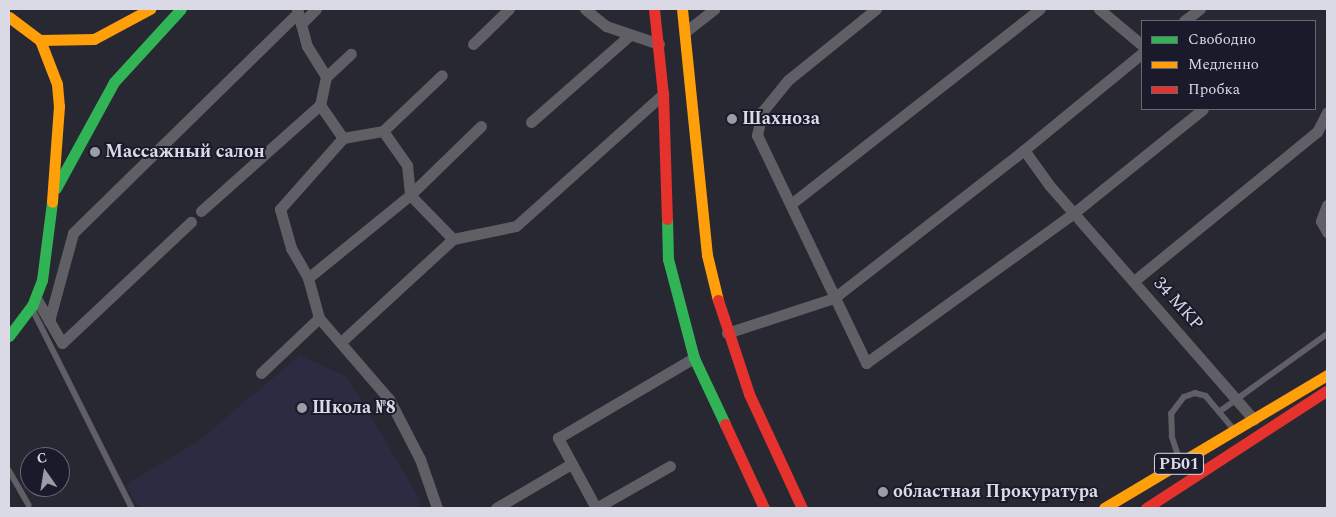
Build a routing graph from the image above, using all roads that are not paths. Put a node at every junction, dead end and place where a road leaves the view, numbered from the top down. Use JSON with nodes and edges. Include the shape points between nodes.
{"nodes":[{"id":1,"x":150,"y":9,"type":"edge"},
{"id":2,"x":181,"y":9,"type":"edge"},
{"id":3,"x":316,"y":9,"type":"edge"},
{"id":4,"x":509,"y":9,"type":"edge"},
{"id":5,"x":584,"y":9,"type":"edge"},
{"id":6,"x":654,"y":9,"type":"edge"},
{"id":7,"x":682,"y":9,"type":"edge"},
{"id":8,"x":714,"y":9,"type":"edge"},
{"id":9,"x":876,"y":9,"type":"edge"},
{"id":10,"x":1040,"y":9,"type":"edge"},
{"id":11,"x":1099,"y":9,"type":"edge"},
{"id":12,"x":1200,"y":9,"type":"edge"},
{"id":13,"x":299,"y":15,"type":"edge"},
{"id":14,"x":9,"y":17,"type":"edge"},
{"id":15,"x":1185,"y":20,"type":"edge"},
{"id":16,"x":685,"y":32,"type":"junction"},
{"id":17,"x":629,"y":36,"type":"junction"},
{"id":18,"x":40,"y":40,"type":"junction"},
{"id":19,"x":473,"y":44,"type":"dead end"},
{"id":20,"x":659,"y":44,"type":"junction"},
{"id":21,"x":1141,"y":44,"type":"edge"},
{"id":22,"x":351,"y":54,"type":"dead end"},
{"id":23,"x":1141,"y":55,"type":"edge"},
{"id":24,"x":442,"y":75,"type":"dead end"},
{"id":25,"x":326,"y":77,"type":"junction"},
{"id":26,"x":663,"y":94,"type":"junction"},
{"id":27,"x":320,"y":105,"type":"junction"},
{"id":28,"x":1202,"y":110,"type":"edge"},
{"id":29,"x":1327,"y":112,"type":"edge"},
{"id":30,"x":531,"y":122,"type":"dead end"},
{"id":31,"x":481,"y":126,"type":"dead end"},
{"id":32,"x":383,"y":131,"type":"junction"},
{"id":33,"x":342,"y":138,"type":"junction"},
{"id":34,"x":1024,"y":150,"type":"junction"},
{"id":35,"x":53,"y":193,"type":"junction"},
{"id":36,"x":410,"y":195,"type":"junction"},
{"id":37,"x":791,"y":204,"type":"junction"},
{"id":38,"x":1327,"y":205,"type":"edge"},
{"id":39,"x":201,"y":211,"type":"dead end"},
{"id":40,"x":1076,"y":212,"type":"junction"},
{"id":41,"x":191,"y":222,"type":"dead end"},
{"id":42,"x":1327,"y":232,"type":"edge"},
{"id":43,"x":453,"y":239,"type":"junction"},
{"id":44,"x":308,"y":278,"type":"junction"},
{"id":45,"x":1134,"y":281,"type":"junction"},
{"id":46,"x":834,"y":298,"type":"junction"},
{"id":47,"x":34,"y":302,"type":"junction"},
{"id":48,"x":319,"y":318,"type":"junction"},
{"id":49,"x":49,"y":321,"type":"junction"},
{"id":50,"x":727,"y":333,"type":"junction"},
{"id":51,"x":1327,"y":334,"type":"edge"},
{"id":52,"x":9,"y":336,"type":"edge"},
{"id":53,"x":341,"y":342,"type":"junction"},
{"id":54,"x":694,"y":358,"type":"junction"},
{"id":55,"x":261,"y":373,"type":"dead end"},
{"id":56,"x":1327,"y":374,"type":"edge"},
{"id":57,"x":1327,"y":390,"type":"edge"},
{"id":58,"x":1238,"y":398,"type":"junction"},
{"id":59,"x":1220,"y":412,"type":"junction"},
{"id":60,"x":1254,"y":420,"type":"junction"},
{"id":61,"x":1235,"y":431,"type":"junction"},
{"id":62,"x":1264,"y":432,"type":"junction"},
{"id":63,"x":1180,"y":463,"type":"junction"},
{"id":64,"x":571,"y":464,"type":"junction"},
{"id":65,"x":670,"y":466,"type":"dead end"},
{"id":66,"x":9,"y":470,"type":"edge"},
{"id":67,"x":29,"y":505,"type":"dead end"},
{"id":68,"x":132,"y":508,"type":"edge"},
{"id":69,"x":437,"y":508,"type":"edge"},
{"id":70,"x":496,"y":508,"type":"edge"},
{"id":71,"x":596,"y":508,"type":"edge"},
{"id":72,"x":764,"y":508,"type":"edge"},
{"id":73,"x":802,"y":508,"type":"edge"},
{"id":74,"x":1104,"y":508,"type":"edge"},
{"id":75,"x":1146,"y":508,"type":"edge"}],
"edges":[{"from":1,"to":18,"type":"main road","via":[[94,39]]},
{"from":2,"to":35,"type":"main road","via":[[114,82]]},
{"from":3,"to":13,"type":"street"},
{"from":4,"to":19,"type":"street"},
{"from":5,"to":17,"type":"street","via":[[606,26]]},
{"from":6,"to":20,"type":"main road"},
{"from":7,"to":16,"type":"main road"},
{"from":8,"to":16,"type":"street"},
{"from":9,"to":37,"type":"street","via":[[788,80],[762,112],[757,135]]},
{"from":10,"to":37,"type":"street"},
{"from":11,"to":21,"type":"street"},
{"from":12,"to":15,"type":"street"},
{"from":13,"to":25,"type":"street","via":[[307,46]]},
{"from":13,"to":49,"type":"street","via":[[74,233]]},
{"from":14,"to":18,"type":"main road"},
{"from":16,"to":50,"type":"main road","via":[[707,255]]},
{"from":17,"to":20,"type":"street"},
{"from":17,"to":30,"type":"street"},
{"from":18,"to":35,"type":"main road","via":[[57,84],[59,106]]},
{"from":20,"to":26,"type":"main road"},
{"from":22,"to":25,"type":"street"},
{"from":23,"to":34,"type":"street"},
{"from":24,"to":32,"type":"street"},
{"from":25,"to":27,"type":"street"},
{"from":26,"to":43,"type":"street","via":[[516,226]]},
{"from":26,"to":54,"type":"main road","via":[[668,258]]},
{"from":27,"to":33,"type":"street"},
{"from":27,"to":39,"type":"street"},
{"from":28,"to":40,"type":"street"},
{"from":29,"to":45,"type":"street","via":[[1317,132]]},
{"from":31,"to":36,"type":"street"},
{"from":32,"to":33,"type":"street"},
{"from":32,"to":36,"type":"street","via":[[407,165]]},
{"from":33,"to":44,"type":"street","via":[[280,209],[291,248]]},
{"from":34,"to":40,"type":"street","name":"34 МКР","via":[[1050,186]]},
{"from":34,"to":46,"type":"street"},
{"from":35,"to":47,"type":"main road"},
{"from":36,"to":43,"type":"street"},
{"from":36,"to":44,"type":"street"},
{"from":37,"to":46,"type":"street"},
{"from":38,"to":42,"type":"street","via":[[1321,220]]},
{"from":40,"to":45,"type":"street","name":"34 МКР"},
{"from":40,"to":46,"type":"street","via":[[866,363]]},
{"from":41,"to":49,"type":"street","via":[[62,343]]},
{"from":43,"to":53,"type":"street"},
{"from":44,"to":48,"type":"street"},
{"from":45,"to":58,"type":"street","name":"34 МКР"},
{"from":46,"to":50,"type":"street"},
{"from":47,"to":49,"type":"street"},
{"from":47,"to":52,"type":"main road"},
{"from":47,"to":68,"type":"lane"},
{"from":48,"to":53,"type":"street"},
{"from":48,"to":55,"type":"street"},
{"from":50,"to":73,"type":"main road","via":[[749,394]]},
{"from":51,"to":58,"type":"lane"},
{"from":53,"to":69,"type":"street","via":[[389,399],[420,459]]},
{"from":54,"to":64,"type":"street","via":[[558,438]]},
{"from":54,"to":72,"type":"main road"},
{"from":56,"to":60,"type":"main road","number":"РБ01"},
{"from":57,"to":62,"type":"main road","number":"РБ01"},
{"from":58,"to":59,"type":"lane"},
{"from":58,"to":60,"type":"street","name":"34 МКР"},
{"from":59,"to":61,"type":"lane"},
{"from":59,"to":63,"type":"lane","via":[[1206,396],[1195,393],[1178,403],[1171,414],[1172,437]]},
{"from":60,"to":61,"type":"main road","number":"РБ01"},
{"from":60,"to":62,"type":"main road"},
{"from":61,"to":63,"type":"main road","number":"РБ01"},
{"from":62,"to":75,"type":"main road","number":"РБ01"},
{"from":63,"to":74,"type":"main road","number":"РБ01"},
{"from":64,"to":70,"type":"street"},
{"from":64,"to":71,"type":"street"},
{"from":65,"to":71,"type":"street"},
{"from":66,"to":67,"type":"lane"}]}
